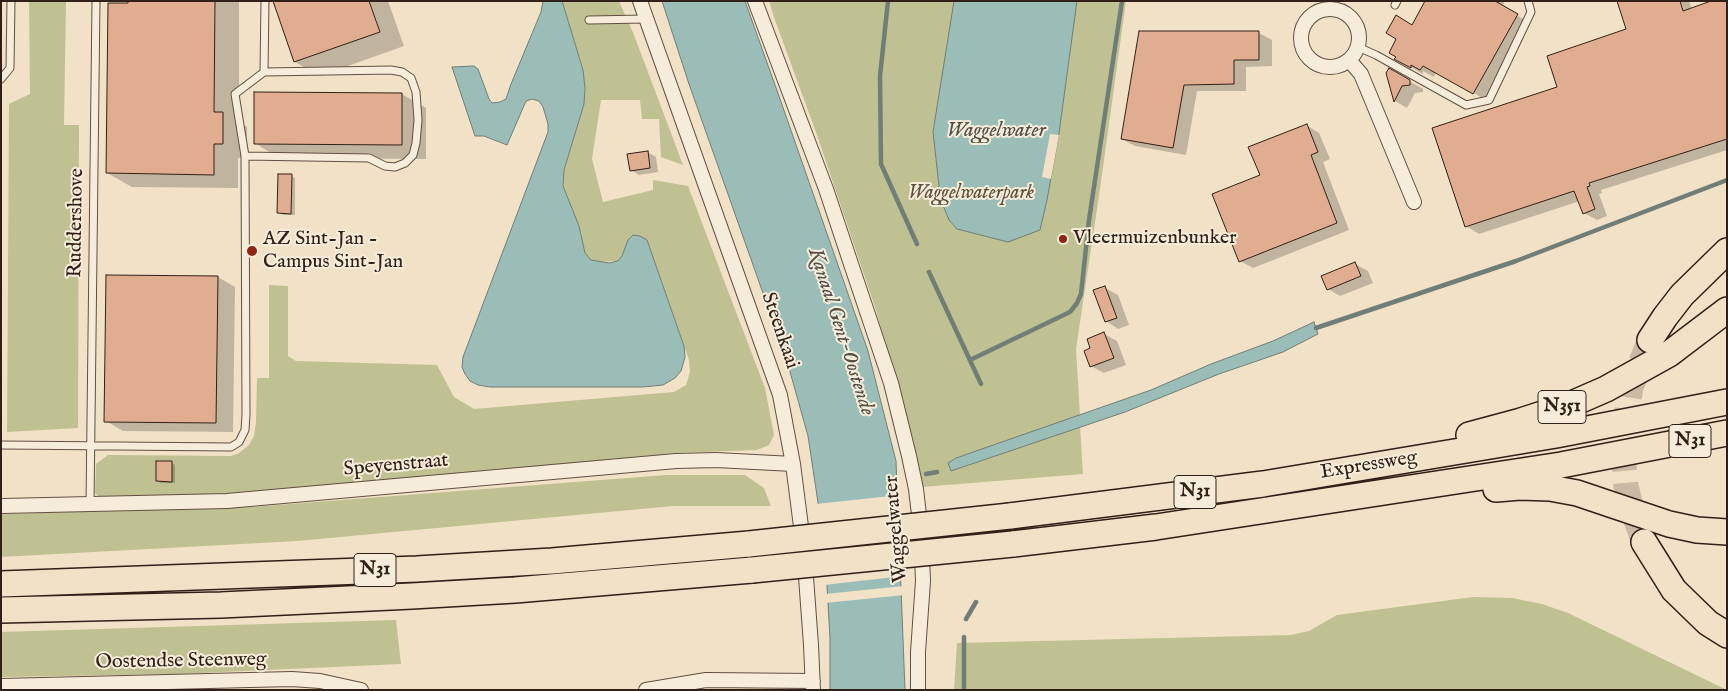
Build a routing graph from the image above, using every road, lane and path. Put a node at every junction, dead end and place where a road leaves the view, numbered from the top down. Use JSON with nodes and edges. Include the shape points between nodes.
{"nodes":[{"id":1,"x":11,"y":1,"type":"edge"},
{"id":2,"x":96,"y":1,"type":"edge"},
{"id":3,"x":265,"y":1,"type":"edge"},
{"id":4,"x":640,"y":1,"type":"edge"},
{"id":5,"x":755,"y":1,"type":"edge"},
{"id":6,"x":1528,"y":1,"type":"edge"},
{"id":7,"x":1346,"y":7,"type":"edge"},
{"id":8,"x":646,"y":19,"type":"junction"},
{"id":9,"x":589,"y":20,"type":"dead end"},
{"id":10,"x":1358,"y":46,"type":"junction"},
{"id":11,"x":1349,"y":60,"type":"junction"},
{"id":12,"x":264,"y":72,"type":"junction"},
{"id":13,"x":1,"y":79,"type":"edge"},
{"id":14,"x":246,"y":156,"type":"junction"},
{"id":15,"x":1414,"y":202,"type":"dead end"},
{"id":16,"x":1727,"y":251,"type":"edge"},
{"id":17,"x":1727,"y":310,"type":"edge"},
{"id":18,"x":1650,"y":340,"type":"tunnel mouth"},
{"id":19,"x":1727,"y":402,"type":"edge"},
{"id":20,"x":1727,"y":433,"type":"edge"},
{"id":21,"x":1,"y":445,"type":"edge"},
{"id":22,"x":90,"y":445,"type":"junction"},
{"id":23,"x":793,"y":464,"type":"junction"},
{"id":24,"x":1381,"y":464,"type":"junction"},
{"id":25,"x":1417,"y":487,"type":"junction"},
{"id":26,"x":90,"y":504,"type":"junction"},
{"id":27,"x":1,"y":506,"type":"edge"},
{"id":28,"x":1727,"y":532,"type":"edge"},
{"id":29,"x":1644,"y":542,"type":"tunnel mouth"},
{"id":30,"x":1,"y":584,"type":"edge"},
{"id":31,"x":1,"y":610,"type":"edge"},
{"id":32,"x":1727,"y":635,"type":"edge"},
{"id":33,"x":1,"y":686,"type":"edge"},
{"id":34,"x":813,"y":686,"type":"edge"},
{"id":35,"x":361,"y":690,"type":"edge"},
{"id":36,"x":646,"y":690,"type":"edge"},
{"id":37,"x":918,"y":690,"type":"edge"}],
"edges":[{"from":1,"to":13,"type":"lane","via":[[10,68]]},
{"from":2,"to":22,"type":"lane","name":"Ruddershove"},
{"from":3,"to":12,"type":"lane"},
{"from":4,"to":8,"type":"street","name":"Steenkaai"},
{"from":5,"to":37,"type":"street","name":"Waggelwater","via":[[826,189],[891,384],[909,456],[920,523],[923,581]]},
{"from":6,"to":10,"type":"lane","via":[[1531,12],[1489,100],[1466,105]]},
{"from":7,"to":10,"type":"street","via":[[1357,27]]},
{"from":7,"to":11,"type":"street","via":[[1325,8],[1308,17],[1300,36],[1302,47],[1315,63],[1333,67]]},
{"from":8,"to":9,"type":"lane"},
{"from":8,"to":23,"type":"street","name":"Steenkaai","via":[[780,395]]},
{"from":10,"to":11,"type":"street"},
{"from":11,"to":15,"type":"street","via":[[1361,74]]},
{"from":12,"to":14,"type":"lane","via":[[235,94]]},
{"from":12,"to":14,"type":"lane","via":[[402,72],[411,78],[416,92],[416,143],[413,155],[395,167],[370,158]]},
{"from":14,"to":22,"type":"lane","via":[[246,414],[245,430],[239,442],[230,447]]},
{"from":16,"to":18,"type":"highway","via":[[1682,296]]},
{"from":17,"to":24,"type":"highway","number":"N351","via":[[1669,354],[1606,389],[1521,421],[1409,446]]},
{"from":19,"to":24,"type":"highway","name":"Expressweg","number":"N31"},
{"from":20,"to":25,"type":"highway","name":"Expressweg","number":"N31","via":[[1561,465]]},
{"from":21,"to":22,"type":"lane"},
{"from":22,"to":26,"type":"lane","name":"Ruddershove"},
{"from":23,"to":26,"type":"street","name":"Speyenstraat","via":[[676,461],[227,501]]},
{"from":23,"to":34,"type":"street","name":"Steenkaai","via":[[804,550]]},
{"from":24,"to":30,"type":"highway","name":"Expressweg","number":"N31","bridge":true,"via":[[1263,484],[749,544],[456,567]]},
{"from":25,"to":28,"type":"highway","via":[[1468,492],[1550,488],[1585,495],[1669,524]]},
{"from":25,"to":31,"type":"highway","name":"Expressweg","number":"N31","bridge":true,"via":[[1166,525],[752,570],[422,595],[220,605]]},
{"from":26,"to":27,"type":"street","name":"Speyenstraat"},
{"from":29,"to":32,"type":"highway","via":[[1674,590],[1708,623]]},
{"from":33,"to":35,"type":"street","name":"Oostendse Steenweg","via":[[292,680],[320,681]]},
{"from":34,"to":36,"type":"street","via":[[706,680]]}]}
